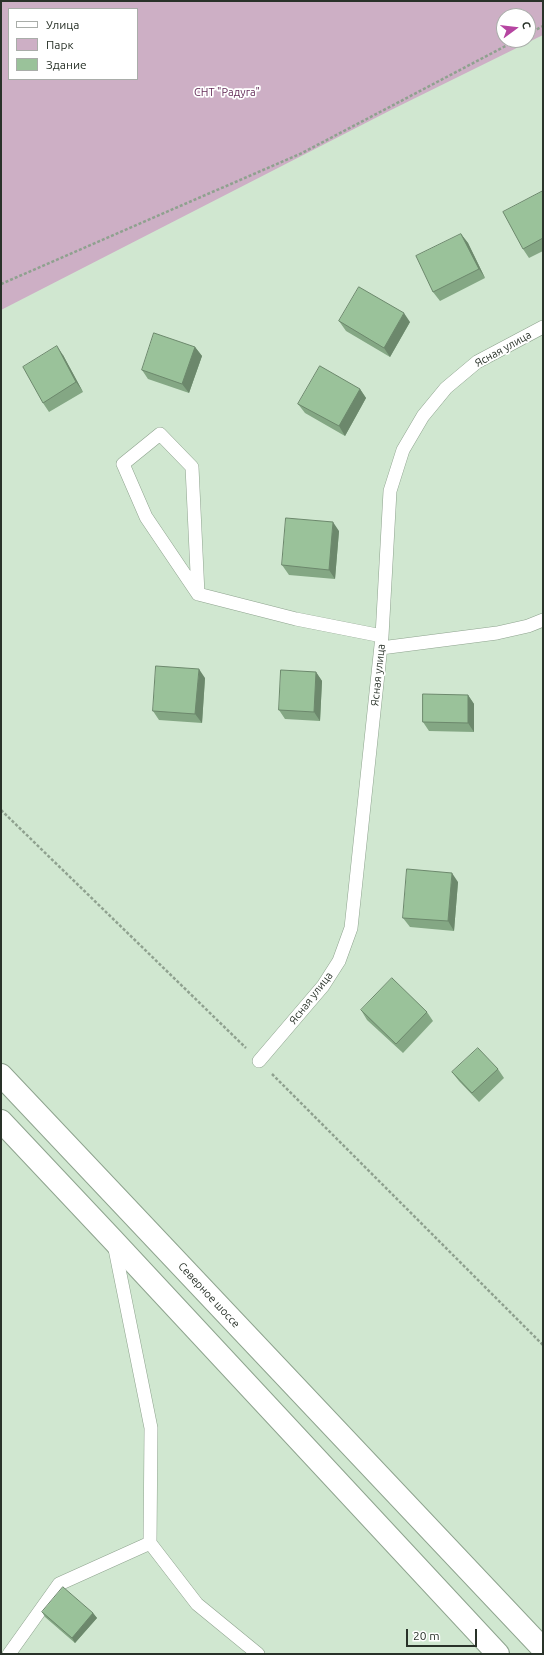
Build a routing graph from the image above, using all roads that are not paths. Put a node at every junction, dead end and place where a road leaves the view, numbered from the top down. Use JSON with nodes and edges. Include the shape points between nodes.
{"nodes":[{"id":1,"x":543,"y":327,"type":"edge"},
{"id":2,"x":198,"y":594,"type":"junction"},
{"id":3,"x":543,"y":620,"type":"edge"},
{"id":4,"x":381,"y":642,"type":"junction"},
{"id":5,"x":259,"y":1061,"type":"road end"},
{"id":6,"x":1,"y":1075,"type":"edge"},
{"id":7,"x":1,"y":1121,"type":"edge"},
{"id":8,"x":113,"y":1240,"type":"junction"},
{"id":9,"x":150,"y":1543,"type":"junction"},
{"id":10,"x":543,"y":1649,"type":"edge"},
{"id":11,"x":9,"y":1654,"type":"edge"},
{"id":12,"x":258,"y":1654,"type":"edge"},
{"id":13,"x":498,"y":1654,"type":"edge"}],
"edges":[{"from":1,"to":4,"type":"lane","name":"Ясная улица","via":[[477,362],[446,388],[423,416],[403,450],[390,491]]},
{"from":2,"to":2,"type":"lane","via":[[192,468],[160,434],[123,464],[146,517]]},
{"from":2,"to":4,"type":"lane"},
{"from":3,"to":4,"type":"lane","via":[[498,633]]},
{"from":4,"to":5,"type":"lane","name":"Ясная улица","via":[[351,928],[339,961],[323,986]]},
{"from":6,"to":10,"type":"main road","name":"Северное шоссе"},
{"from":7,"to":8,"type":"main road"},
{"from":8,"to":9,"type":"lane","via":[[151,1428]]},
{"from":8,"to":13,"type":"main road"},
{"from":9,"to":11,"type":"lane","via":[[59,1584]]},
{"from":9,"to":12,"type":"lane","via":[[197,1604]]}]}
